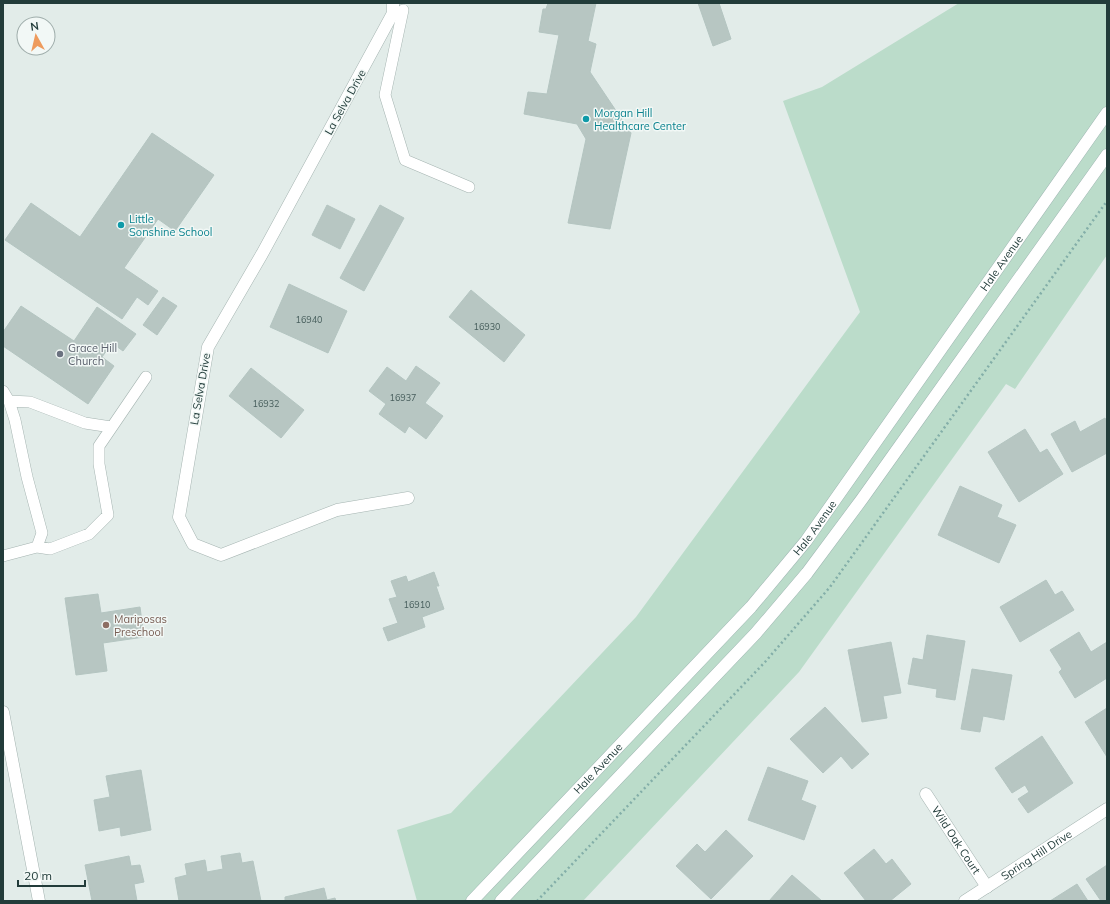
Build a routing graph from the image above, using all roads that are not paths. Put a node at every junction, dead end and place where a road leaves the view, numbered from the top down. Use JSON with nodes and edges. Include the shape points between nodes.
{"nodes":[{"id":1,"x":393,"y":3,"type":"edge"},
{"id":2,"x":403,"y":10,"type":"dead end"},
{"id":3,"x":1107,"y":113,"type":"edge"},
{"id":4,"x":1107,"y":155,"type":"edge"},
{"id":5,"x":469,"y":187,"type":"dead end"},
{"id":6,"x":146,"y":377,"type":"dead end"},
{"id":7,"x":6,"y":396,"type":"edge"},
{"id":8,"x":111,"y":427,"type":"junction"},
{"id":9,"x":408,"y":498,"type":"dead end"},
{"id":10,"x":37,"y":547,"type":"junction"},
{"id":11,"x":3,"y":556,"type":"edge"},
{"id":12,"x":3,"y":712,"type":"edge"},
{"id":13,"x":926,"y":794,"type":"dead end"},
{"id":14,"x":1107,"y":809,"type":"edge"},
{"id":15,"x":987,"y":887,"type":"junction"},
{"id":16,"x":39,"y":901,"type":"edge"},
{"id":17,"x":472,"y":901,"type":"edge"},
{"id":18,"x":501,"y":901,"type":"edge"},
{"id":19,"x":965,"y":901,"type":"edge"}],
"edges":[{"from":1,"to":9,"type":"main road","name":"La Selva Drive","via":[[393,14],[266,247],[208,347],[178,517],[193,544],[222,555],[337,510]]},
{"from":2,"to":5,"type":"lane","via":[[385,95],[405,160]]},
{"from":3,"to":17,"type":"main road","name":"Hale Avenue","via":[[806,541],[751,606]]},
{"from":4,"to":18,"type":"main road","name":"Hale Avenue","via":[[807,573],[756,633]]},
{"from":6,"to":8,"type":"lane"},
{"from":7,"to":8,"type":"lane","via":[[30,402],[84,423]]},
{"from":7,"to":10,"type":"lane","via":[[16,420],[26,477],[42,533]]},
{"from":8,"to":10,"type":"lane","via":[[99,446],[99,464],[108,515],[89,534],[50,549]]},
{"from":10,"to":11,"type":"lane"},
{"from":12,"to":16,"type":"main road"},
{"from":13,"to":15,"type":"main road","name":"Wild Oak Court"},
{"from":14,"to":15,"type":"main road","name":"Spring Hill Drive"},
{"from":15,"to":19,"type":"main road","name":"Spring Hill Drive"}]}
